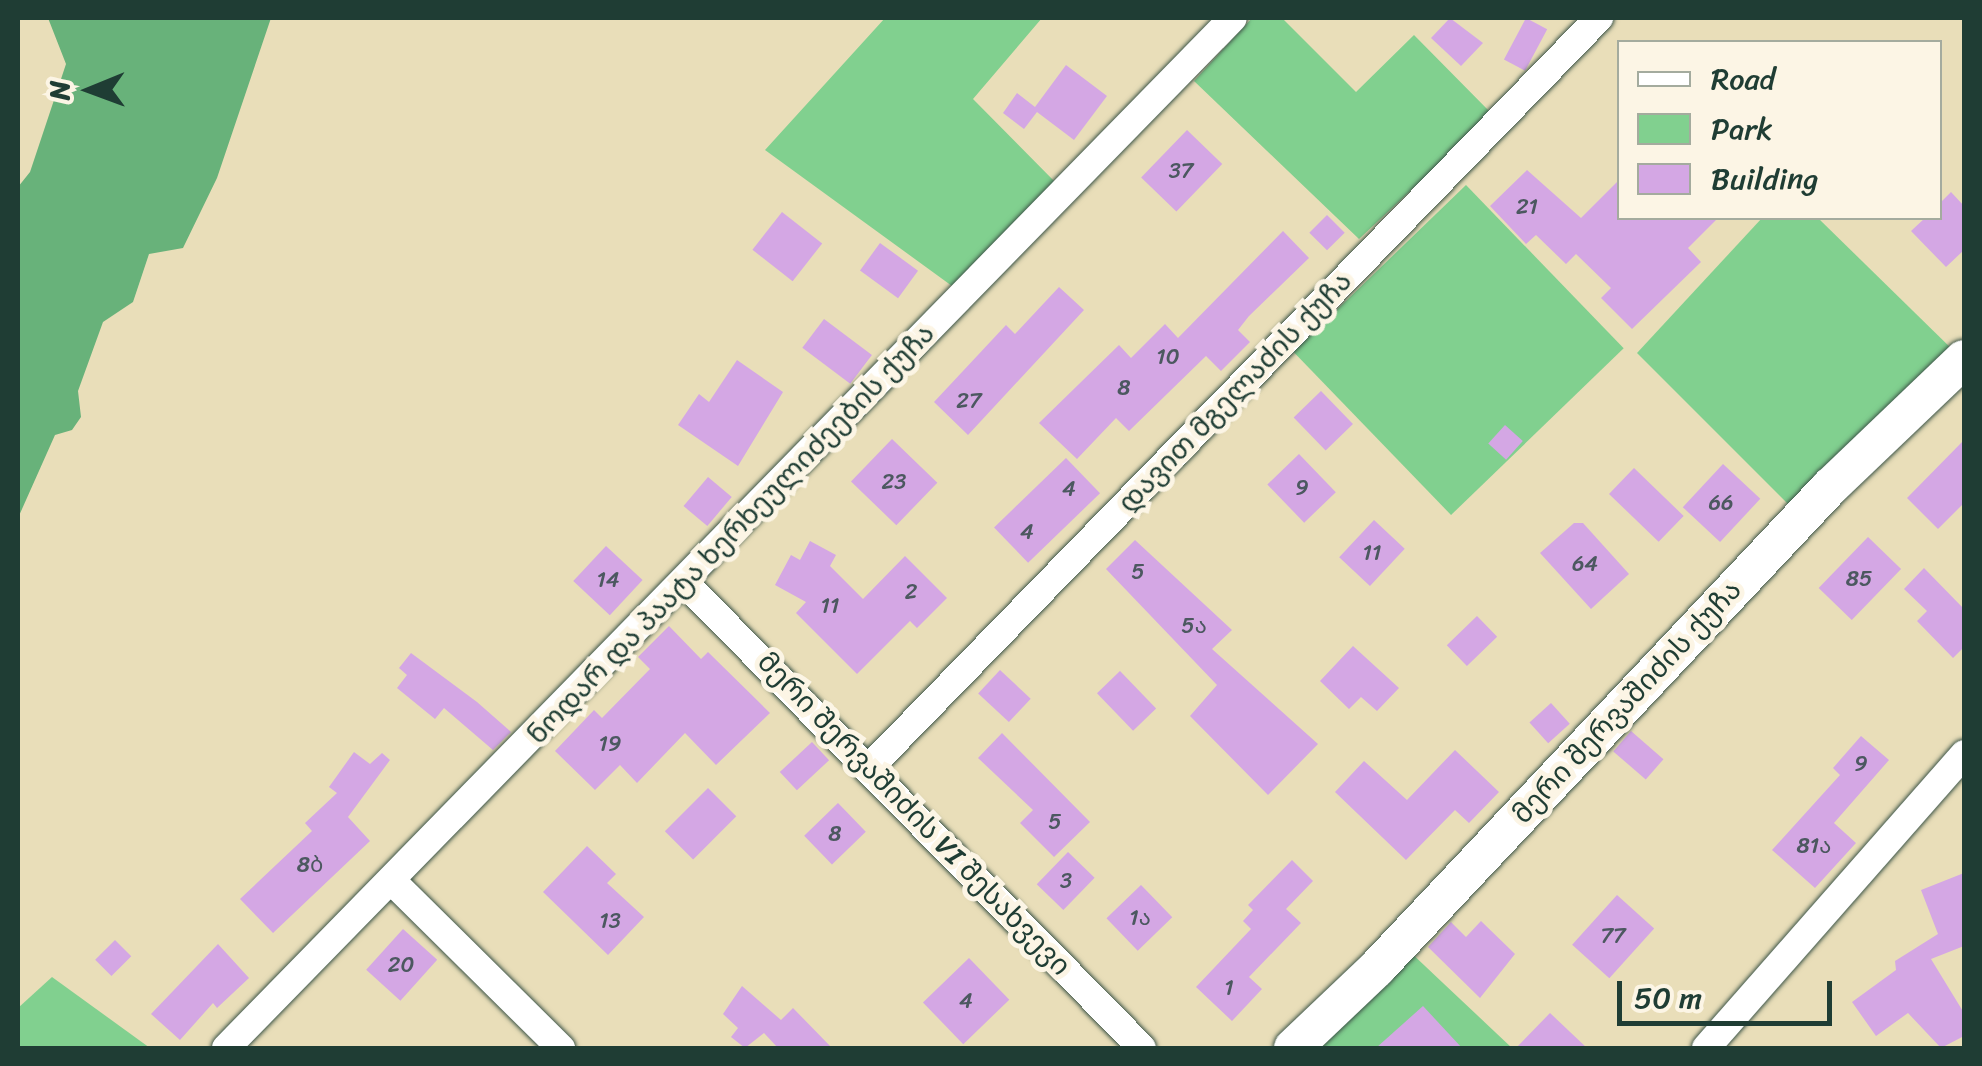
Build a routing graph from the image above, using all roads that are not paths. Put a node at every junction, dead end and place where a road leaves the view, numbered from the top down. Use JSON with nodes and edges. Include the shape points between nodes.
{"nodes":[{"id":1,"x":1233,"y":18,"type":"edge"},
{"id":2,"x":1600,"y":18,"type":"edge"},
{"id":3,"x":1964,"y":359,"type":"edge"},
{"id":4,"x":684,"y":582,"type":"junction"},
{"id":5,"x":1964,"y":754,"type":"edge"},
{"id":6,"x":871,"y":766,"type":"junction"},
{"id":7,"x":392,"y":881,"type":"junction"},
{"id":8,"x":226,"y":1048,"type":"edge"},
{"id":9,"x":561,"y":1048,"type":"edge"},
{"id":10,"x":1142,"y":1048,"type":"edge"},
{"id":11,"x":1292,"y":1048,"type":"edge"},
{"id":12,"x":1706,"y":1048,"type":"edge"}],
"edges":[{"from":1,"to":4,"type":"street","name":"ნოდარ და პაატა ხერხეულიძეების ქუჩა"},
{"from":2,"to":6,"type":"street","name":"დავით მგელაძის ქუჩა"},
{"from":3,"to":11,"type":"street","name":"მერი შერვაშიძის ქუჩა","via":[[1830,486],[1377,968]]},
{"from":4,"to":6,"type":"street","name":"მერი შერვაშიძის VI შესახვევი"},
{"from":4,"to":7,"type":"street","name":"ნოდარ და პაატა ხერხეულიძეების ქუჩა"},
{"from":5,"to":12,"type":"street"},
{"from":6,"to":10,"type":"street","name":"მერი შერვაშიძის VI შესახვევი"},
{"from":7,"to":8,"type":"street","name":"ნოდარ და პაატა ხერხეულიძეების ქუჩა"},
{"from":7,"to":9,"type":"street"}]}
